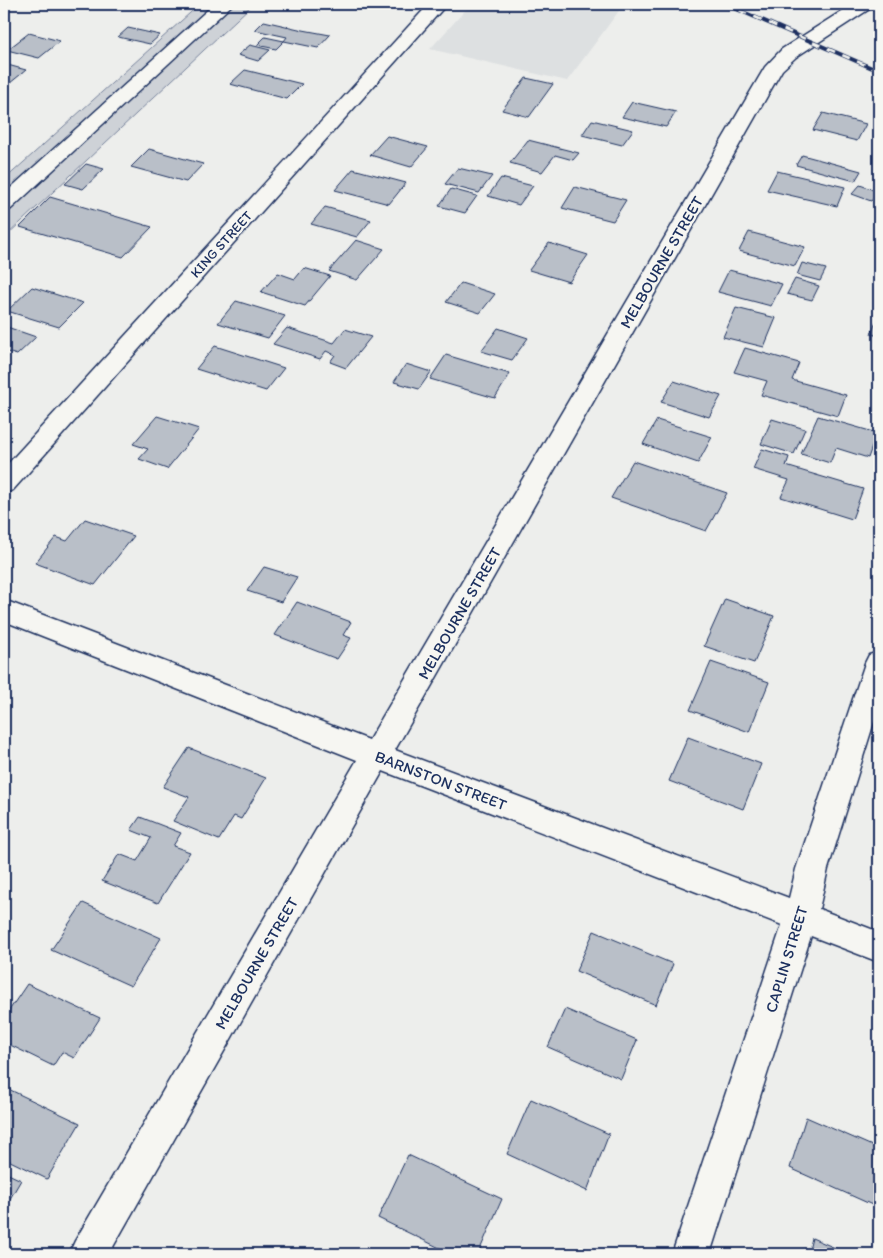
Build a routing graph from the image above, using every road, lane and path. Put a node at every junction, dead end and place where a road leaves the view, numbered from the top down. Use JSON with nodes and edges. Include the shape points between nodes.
{"nodes":[{"id":1,"x":224,"y":4,"type":"edge"},
{"id":2,"x":438,"y":4,"type":"edge"},
{"id":3,"x":865,"y":4,"type":"edge"},
{"id":4,"x":4,"y":205,"type":"edge"},
{"id":5,"x":4,"y":484,"type":"edge"},
{"id":6,"x":4,"y":610,"type":"edge"},
{"id":7,"x":879,"y":663,"type":"edge"},
{"id":8,"x":376,"y":755,"type":"junction"},
{"id":9,"x":801,"y":917,"type":"junction"},
{"id":10,"x":879,"y":947,"type":"edge"},
{"id":11,"x":88,"y":1254,"type":"edge"},
{"id":12,"x":691,"y":1254,"type":"edge"}],
"edges":[{"from":1,"to":4,"type":"street"},
{"from":2,"to":5,"type":"street","name":"KING STREET"},
{"from":3,"to":8,"type":"street","name":"MELBOURNE STREET","via":[[788,52],[774,67]]},
{"from":6,"to":8,"type":"street","name":"BARNSTON STREET"},
{"from":7,"to":9,"type":"street","name":"CAPLIN STREET","via":[[812,869]]},
{"from":8,"to":9,"type":"street","name":"BARNSTON STREET"},
{"from":8,"to":11,"type":"street","name":"MELBOURNE STREET"},
{"from":9,"to":10,"type":"street","name":"BARNSTON STREET"},
{"from":9,"to":12,"type":"street","name":"CAPLIN STREET"}]}
